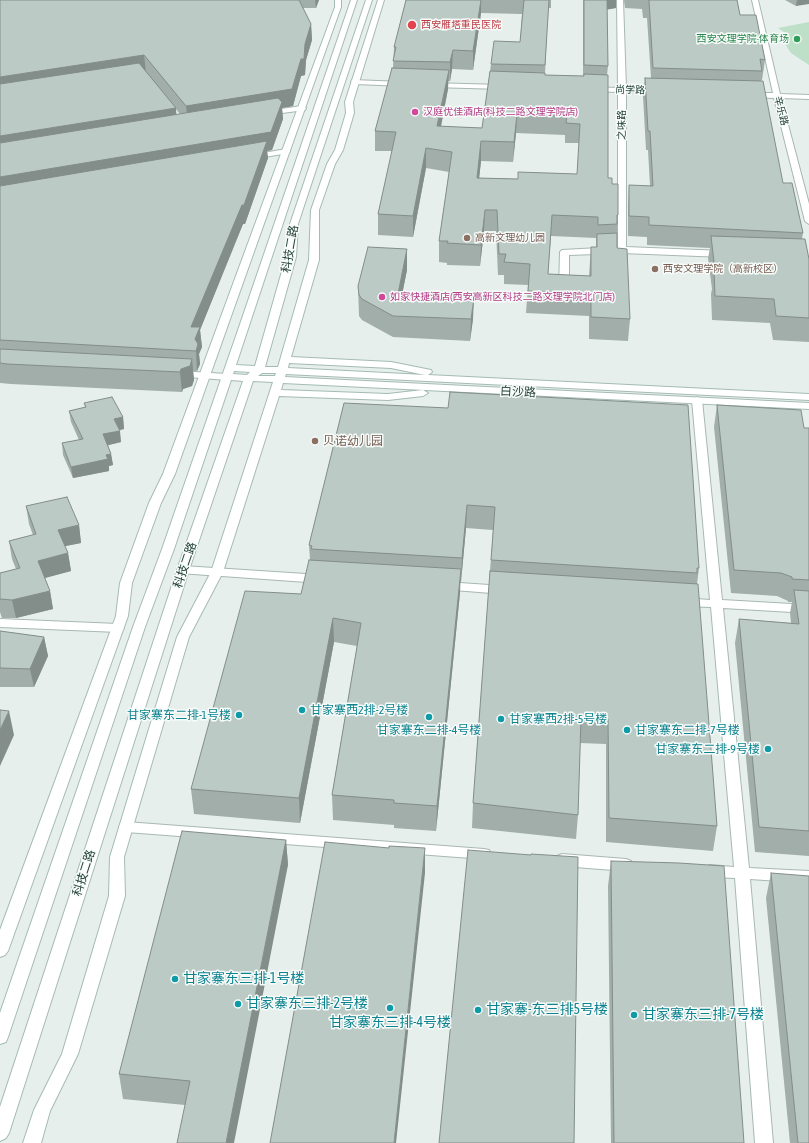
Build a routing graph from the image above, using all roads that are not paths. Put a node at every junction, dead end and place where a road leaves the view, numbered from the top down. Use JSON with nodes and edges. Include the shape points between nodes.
{"nodes":[{"id":1,"x":338,"y":0,"type":"edge"},
{"id":2,"x":354,"y":0,"type":"edge"},
{"id":3,"x":368,"y":0,"type":"edge"},
{"id":4,"x":381,"y":0,"type":"edge"},
{"id":5,"x":620,"y":0,"type":"edge"},
{"id":6,"x":755,"y":0,"type":"edge"},
{"id":7,"x":355,"y":82,"type":"junction"},
{"id":8,"x":410,"y":85,"type":"edge"},
{"id":9,"x":426,"y":85,"type":"edge"},
{"id":10,"x":512,"y":87,"type":"edge"},
{"id":11,"x":583,"y":89,"type":"edge"},
{"id":12,"x":622,"y":90,"type":"junction"},
{"id":13,"x":669,"y":91,"type":"edge"},
{"id":14,"x":738,"y":94,"type":"edge"},
{"id":15,"x":777,"y":96,"type":"junction"},
{"id":16,"x":809,"y":97,"type":"edge"},
{"id":17,"x":302,"y":108,"type":"junction"},
{"id":18,"x":255,"y":115,"type":"edge"},
{"id":19,"x":286,"y":151,"type":"junction"},
{"id":20,"x":247,"y":158,"type":"edge"},
{"id":21,"x":809,"y":221,"type":"edge"},
{"id":22,"x":622,"y":250,"type":"junction"},
{"id":23,"x":731,"y":255,"type":"edge"},
{"id":24,"x":564,"y":293,"type":"edge"},
{"id":25,"x":282,"y":370,"type":"junction"},
{"id":26,"x":165,"y":373,"type":"edge"},
{"id":27,"x":228,"y":373,"type":"junction"},
{"id":28,"x":254,"y":374,"type":"junction"},
{"id":29,"x":204,"y":376,"type":"junction"},
{"id":30,"x":464,"y":385,"type":"junction"},
{"id":31,"x":275,"y":393,"type":"junction"},
{"id":32,"x":809,"y":397,"type":"edge"},
{"id":33,"x":697,"y":400,"type":"junction"},
{"id":34,"x":809,"y":406,"type":"edge"},
{"id":35,"x":183,"y":570,"type":"junction"},
{"id":36,"x":217,"y":572,"type":"junction"},
{"id":37,"x":336,"y":580,"type":"edge"},
{"id":38,"x":431,"y":586,"type":"edge"},
{"id":39,"x":518,"y":591,"type":"edge"},
{"id":40,"x":668,"y":601,"type":"edge"},
{"id":41,"x":716,"y":604,"type":"junction"},
{"id":42,"x":809,"y":609,"type":"edge"},
{"id":43,"x":0,"y":623,"type":"edge"},
{"id":44,"x":118,"y":628,"type":"junction"},
{"id":45,"x":126,"y":827,"type":"junction"},
{"id":46,"x":497,"y":855,"type":"edge"},
{"id":47,"x":544,"y":858,"type":"edge"},
{"id":48,"x":639,"y":866,"type":"edge"},
{"id":49,"x":694,"y":870,"type":"edge"},
{"id":50,"x":742,"y":874,"type":"junction"},
{"id":51,"x":809,"y":877,"type":"edge"},
{"id":52,"x":0,"y":951,"type":"edge"},
{"id":53,"x":0,"y":1037,"type":"edge"},
{"id":54,"x":0,"y":1133,"type":"edge"},
{"id":55,"x":32,"y":1143,"type":"edge"},
{"id":56,"x":764,"y":1143,"type":"edge"}],
"edges":[{"from":1,"to":17,"type":"street","via":[[338,7]]},
{"from":2,"to":27,"type":"street","name":"科技二路"},
{"from":3,"to":28,"type":"street","name":"科技二路","via":[[294,224],[291,257]]},
{"from":4,"to":7,"type":"street"},
{"from":5,"to":12,"type":"street","name":"之味路"},
{"from":6,"to":15,"type":"street","name":"辛乐路"},
{"from":7,"to":8,"type":"street"},
{"from":7,"to":25,"type":"street","via":[[348,102],[350,113],[339,150],[330,164],[315,210],[314,260]]},
{"from":9,"to":10,"type":"street"},
{"from":11,"to":12,"type":"street","name":"尚学路"},
{"from":12,"to":13,"type":"street","name":"尚学路"},
{"from":12,"to":22,"type":"street","name":"之味路"},
{"from":14,"to":15,"type":"street"},
{"from":15,"to":16,"type":"street"},
{"from":15,"to":21,"type":"street","name":"辛乐路"},
{"from":17,"to":18,"type":"street"},
{"from":17,"to":19,"type":"street"},
{"from":19,"to":20,"type":"street"},
{"from":19,"to":29,"type":"street"},
{"from":22,"to":23,"type":"street"},
{"from":22,"to":24,"type":"street","via":[[565,252]]},
{"from":25,"to":28,"type":"street","name":"白沙路"},
{"from":25,"to":30,"type":"street","name":"白沙路"},
{"from":25,"to":30,"type":"street","via":[[391,365]]},
{"from":25,"to":31,"type":"street"},
{"from":26,"to":29,"type":"street","name":"白沙路"},
{"from":27,"to":28,"type":"street","name":"白沙路"},
{"from":27,"to":29,"type":"street","name":"白沙路"},
{"from":27,"to":53,"type":"street","name":"科技二路"},
{"from":28,"to":35,"type":"street","name":"科技二路"},
{"from":29,"to":44,"type":"street","via":[[126,583]]},
{"from":30,"to":31,"type":"street","via":[[388,397]]},
{"from":30,"to":32,"type":"street","name":"白沙路"},
{"from":30,"to":33,"type":"street","name":"白沙路"},
{"from":31,"to":36,"type":"street"},
{"from":33,"to":34,"type":"street","name":"白沙路"},
{"from":33,"to":41,"type":"street"},
{"from":35,"to":36,"type":"street"},
{"from":35,"to":54,"type":"street","name":"科技二路"},
{"from":36,"to":37,"type":"street"},
{"from":36,"to":45,"type":"street","via":[[183,637]]},
{"from":38,"to":39,"type":"street"},
{"from":40,"to":41,"type":"street"},
{"from":41,"to":42,"type":"street"},
{"from":41,"to":50,"type":"street"},
{"from":43,"to":44,"type":"street"},
{"from":44,"to":52,"type":"street"},
{"from":45,"to":46,"type":"street"},
{"from":45,"to":55,"type":"street","via":[[117,857],[115,903],[70,1054],[42,1110]]},
{"from":47,"to":48,"type":"street"},
{"from":49,"to":50,"type":"street"},
{"from":50,"to":51,"type":"street"},
{"from":50,"to":56,"type":"street"}]}
